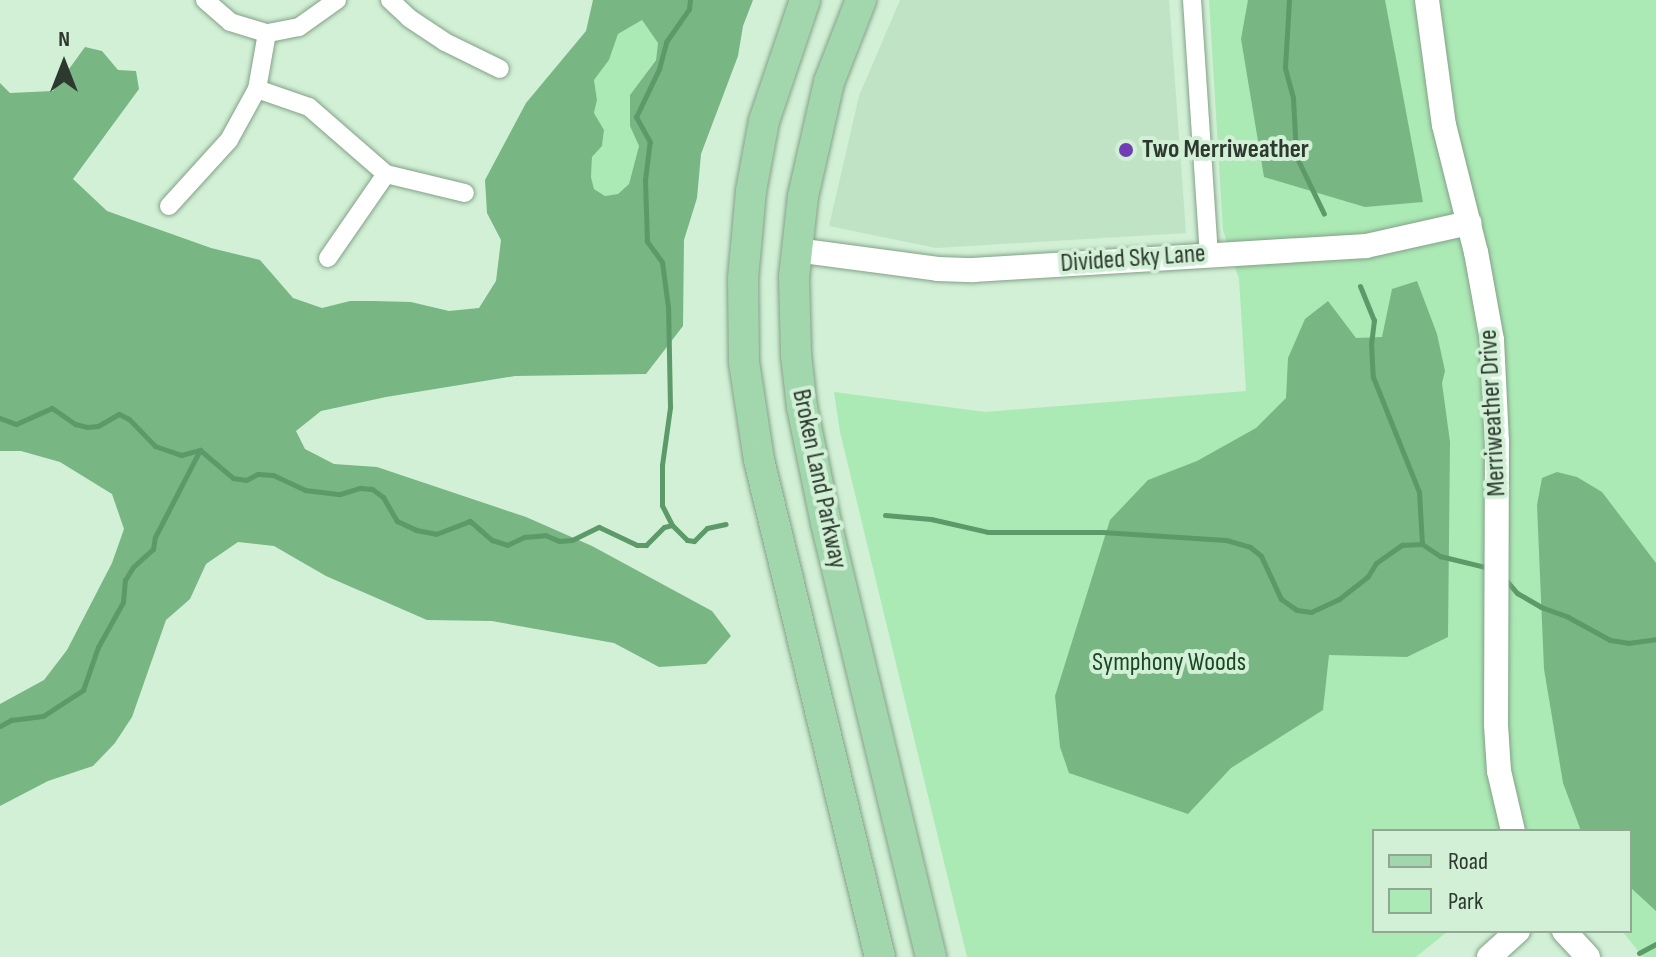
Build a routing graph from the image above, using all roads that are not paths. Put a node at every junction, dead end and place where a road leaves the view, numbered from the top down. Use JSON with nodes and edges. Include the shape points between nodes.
{"nodes":[{"id":1,"x":205,"y":0,"type":"edge"},
{"id":2,"x":337,"y":0,"type":"edge"},
{"id":3,"x":390,"y":0,"type":"edge"},
{"id":4,"x":805,"y":0,"type":"edge"},
{"id":5,"x":861,"y":0,"type":"edge"},
{"id":6,"x":1427,"y":0,"type":"edge"},
{"id":7,"x":1193,"y":9,"type":"edge"},
{"id":8,"x":267,"y":33,"type":"junction"},
{"id":9,"x":500,"y":69,"type":"dead end"},
{"id":10,"x":257,"y":89,"type":"junction"},
{"id":11,"x":386,"y":174,"type":"junction"},
{"id":12,"x":465,"y":193,"type":"dead end"},
{"id":13,"x":169,"y":206,"type":"dead end"},
{"id":14,"x":1469,"y":223,"type":"junction"},
{"id":15,"x":796,"y":250,"type":"junction"},
{"id":16,"x":1209,"y":253,"type":"junction"},
{"id":17,"x":328,"y":258,"type":"dead end"},
{"id":18,"x":1513,"y":829,"type":"edge"},
{"id":19,"x":1516,"y":933,"type":"edge"},
{"id":20,"x":1566,"y":933,"type":"edge"},
{"id":21,"x":880,"y":957,"type":"edge"},
{"id":22,"x":931,"y":957,"type":"edge"},
{"id":23,"x":1489,"y":957,"type":"edge"},
{"id":24,"x":1588,"y":957,"type":"edge"}],
"edges":[{"from":1,"to":8,"type":"street","via":[[230,22]]},
{"from":2,"to":8,"type":"street","via":[[299,27]]},
{"from":3,"to":9,"type":"street","via":[[445,42]]},
{"from":4,"to":21,"type":"main road","name":"Broken Land Parkway","via":[[764,121],[751,191],[743,279],[744,362],[759,460]]},
{"from":5,"to":15,"type":"main road","name":"Broken Land Parkway","via":[[815,134]]},
{"from":6,"to":14,"type":"street","name":"Merriweather Drive","via":[[1444,125]]},
{"from":7,"to":16,"type":"street"},
{"from":8,"to":10,"type":"street"},
{"from":10,"to":11,"type":"street","via":[[309,107]]},
{"from":10,"to":13,"type":"street","via":[[229,140]]},
{"from":11,"to":12,"type":"street"},
{"from":11,"to":17,"type":"street"},
{"from":14,"to":16,"type":"street","name":"Divided Sky Lane","via":[[1366,246]]},
{"from":14,"to":18,"type":"street","name":"Merriweather Drive","via":[[1493,351],[1499,771]]},
{"from":15,"to":16,"type":"street","name":"Divided Sky Lane","via":[[973,270]]},
{"from":15,"to":22,"type":"main road","name":"Broken Land Parkway","via":[[794,316],[804,421]]},
{"from":19,"to":23,"type":"street"},
{"from":20,"to":24,"type":"street"}]}
